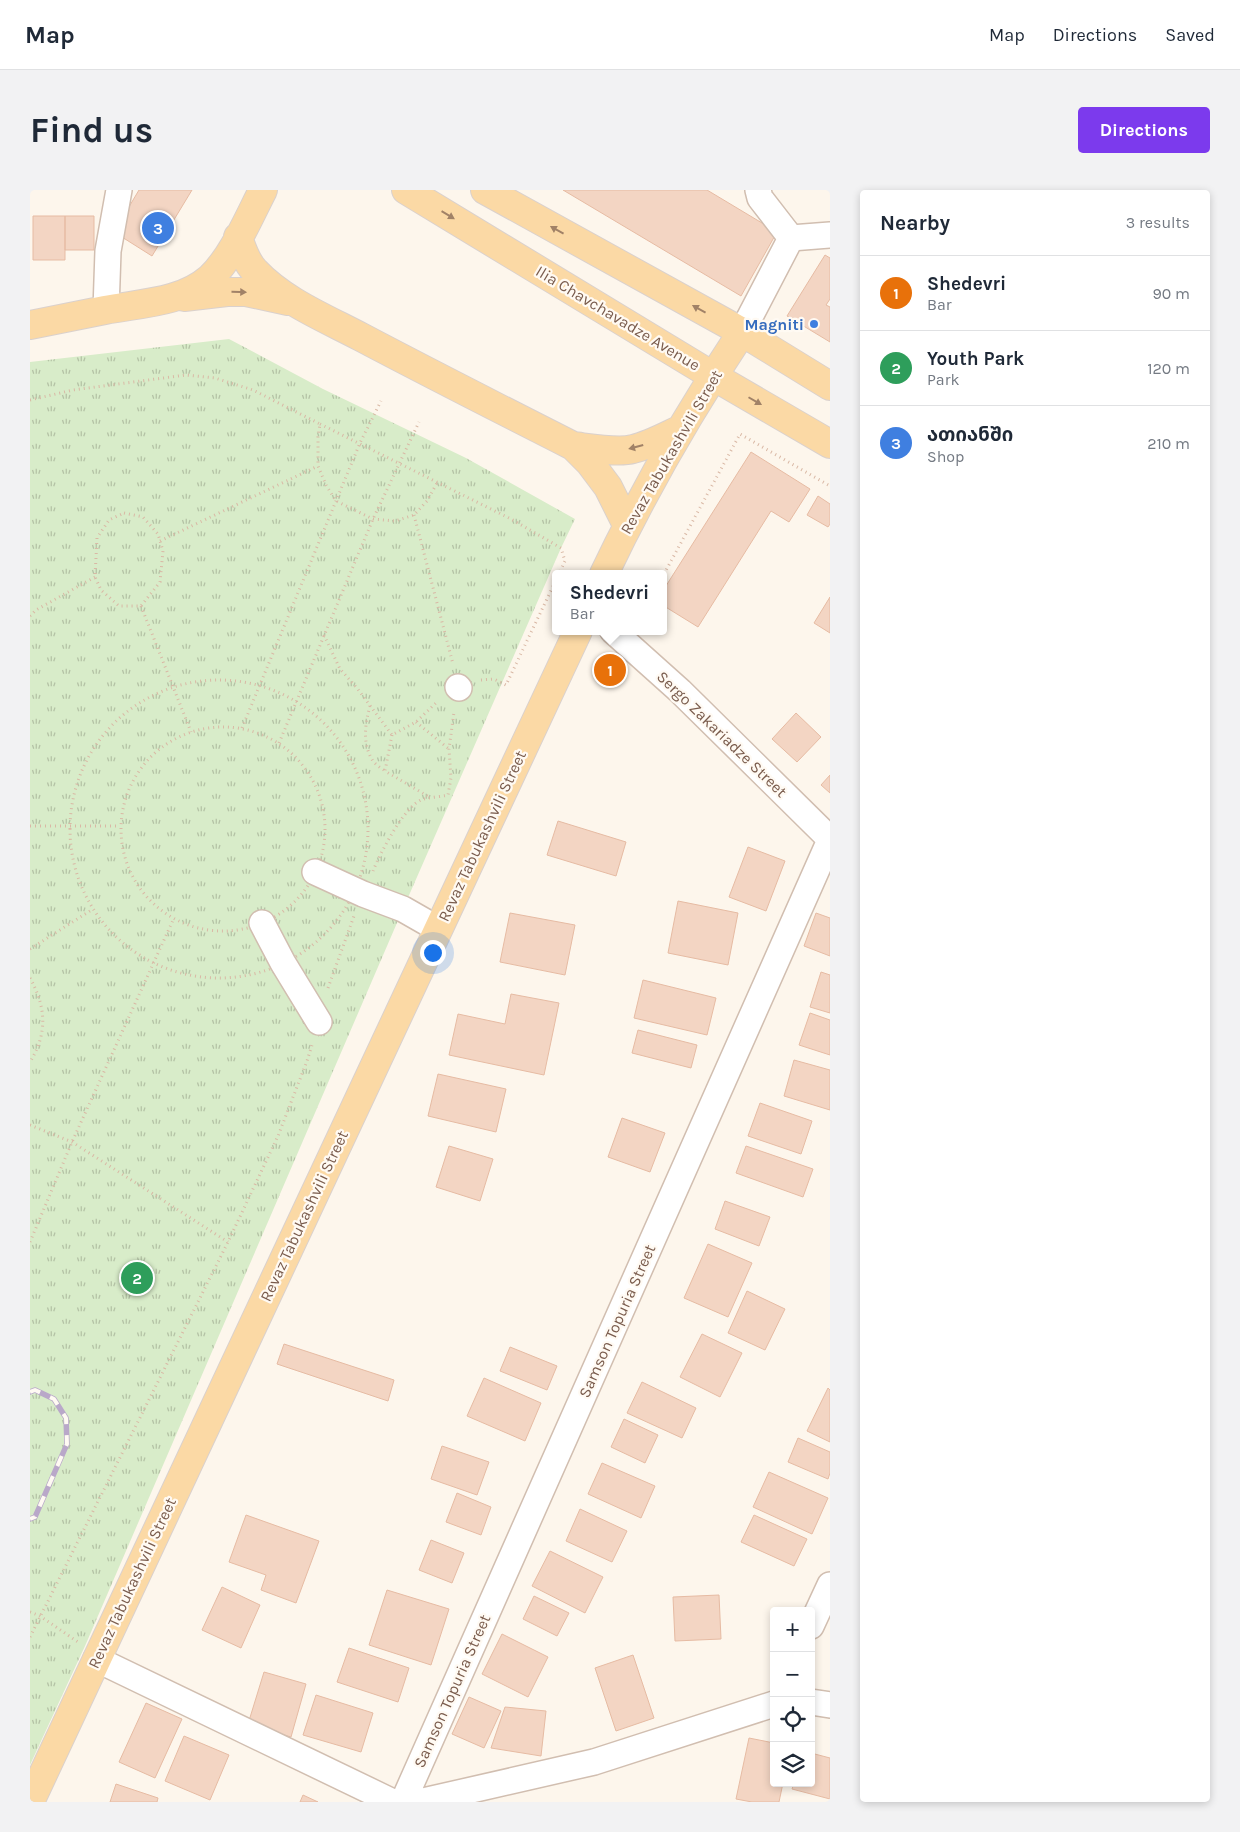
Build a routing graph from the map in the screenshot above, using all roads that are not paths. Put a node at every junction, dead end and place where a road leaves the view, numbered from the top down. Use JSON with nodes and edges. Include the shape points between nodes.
{"nodes":[{"id":1,"x":119,"y":190,"type":"edge"},
{"id":2,"x":263,"y":190,"type":"edge"},
{"id":3,"x":406,"y":190,"type":"edge"},
{"id":4,"x":485,"y":190,"type":"edge"},
{"id":5,"x":758,"y":190,"type":"edge"},
{"id":6,"x":830,"y":235,"type":"edge"},
{"id":7,"x":238,"y":237,"type":"junction"},
{"id":8,"x":791,"y":238,"type":"junction"},
{"id":9,"x":173,"y":298,"type":"junction"},
{"id":10,"x":296,"y":303,"type":"junction"},
{"id":11,"x":106,"y":310,"type":"junction"},
{"id":12,"x":30,"y":325,"type":"edge"},
{"id":13,"x":742,"y":332,"type":"junction"},
{"id":14,"x":713,"y":376,"type":"junction"},
{"id":15,"x":830,"y":386,"type":"edge"},
{"id":16,"x":681,"y":429,"type":"junction"},
{"id":17,"x":830,"y":444,"type":"edge"},
{"id":18,"x":573,"y":446,"type":"junction"},
{"id":19,"x":627,"y":526,"type":"junction"},
{"id":20,"x":606,"y":570,"type":"edge"},
{"id":21,"x":576,"y":635,"type":"edge"},
{"id":22,"x":617,"y":635,"type":"edge"},
{"id":23,"x":830,"y":839,"type":"edge"},
{"id":24,"x":315,"y":872,"type":"road end"},
{"id":25,"x":262,"y":923,"type":"road end"},
{"id":26,"x":438,"y":929,"type":"junction"},
{"id":27,"x":319,"y":1022,"type":"road end"},
{"id":28,"x":830,"y":1585,"type":"edge"},
{"id":29,"x":815,"y":1617,"type":"edge"},
{"id":30,"x":96,"y":1659,"type":"junction"},
{"id":31,"x":815,"y":1702,"type":"edge"},
{"id":32,"x":830,"y":1704,"type":"edge"},
{"id":33,"x":770,"y":1705,"type":"edge"},
{"id":34,"x":30,"y":1802,"type":"edge"},
{"id":35,"x":393,"y":1802,"type":"edge"},
{"id":36,"x":403,"y":1802,"type":"edge"},
{"id":37,"x":419,"y":1802,"type":"edge"}],
"edges":[{"from":1,"to":11,"type":"street","via":[[108,251]]},
{"from":2,"to":7,"type":"main road"},
{"from":3,"to":14,"type":"main road","name":"Ilia Chavchavadze Avenue","one_way":true},
{"from":13,"to":4,"type":"main road","one_way":true},
{"from":5,"to":8,"type":"street","via":[[760,198]]},
{"from":6,"to":8,"type":"street"},
{"from":7,"to":9,"type":"main road","via":[[210,278]]},
{"from":7,"to":10,"type":"main road","via":[[254,270]]},
{"from":8,"to":13,"type":"street"},
{"from":9,"to":10,"type":"main road","one_way":true,"via":[[246,292]]},
{"from":9,"to":11,"type":"main road"},
{"from":10,"to":18,"type":"main road"},
{"from":11,"to":12,"type":"main road"},
{"from":13,"to":14,"type":"main road","name":"Revaz Tabukashvili Street"},
{"from":13,"to":15,"type":"main road"},
{"from":14,"to":16,"type":"main road","name":"Revaz Tabukashvili Street"},
{"from":14,"to":17,"type":"main road","name":"Ilia Chavchavadze Avenue","one_way":true},
{"from":16,"to":18,"type":"main road","one_way":true,"via":[[632,450]]},
{"from":16,"to":19,"type":"main road","name":"Revaz Tabukashvili Street"},
{"from":18,"to":19,"type":"main road","via":[[608,488]]},
{"from":19,"to":20,"type":"main road","name":"Revaz Tabukashvili Street"},
{"from":21,"to":26,"type":"main road","name":"Revaz Tabukashvili Street"},
{"from":22,"to":23,"type":"street","name":"Sergo Zakariadze Street","via":[[680,691]]},
{"from":23,"to":36,"type":"street","name":"Samson Topuria Street"},
{"from":24,"to":26,"type":"street","via":[[403,909]]},
{"from":25,"to":27,"type":"street"},
{"from":26,"to":30,"type":"main road","name":"Revaz Tabukashvili Street"},
{"from":28,"to":29,"type":"street"},
{"from":30,"to":34,"type":"main road","name":"Revaz Tabukashvili Street"},
{"from":30,"to":35,"type":"street"},
{"from":31,"to":32,"type":"street"},
{"from":33,"to":37,"type":"street","via":[[594,1762]]}]}
